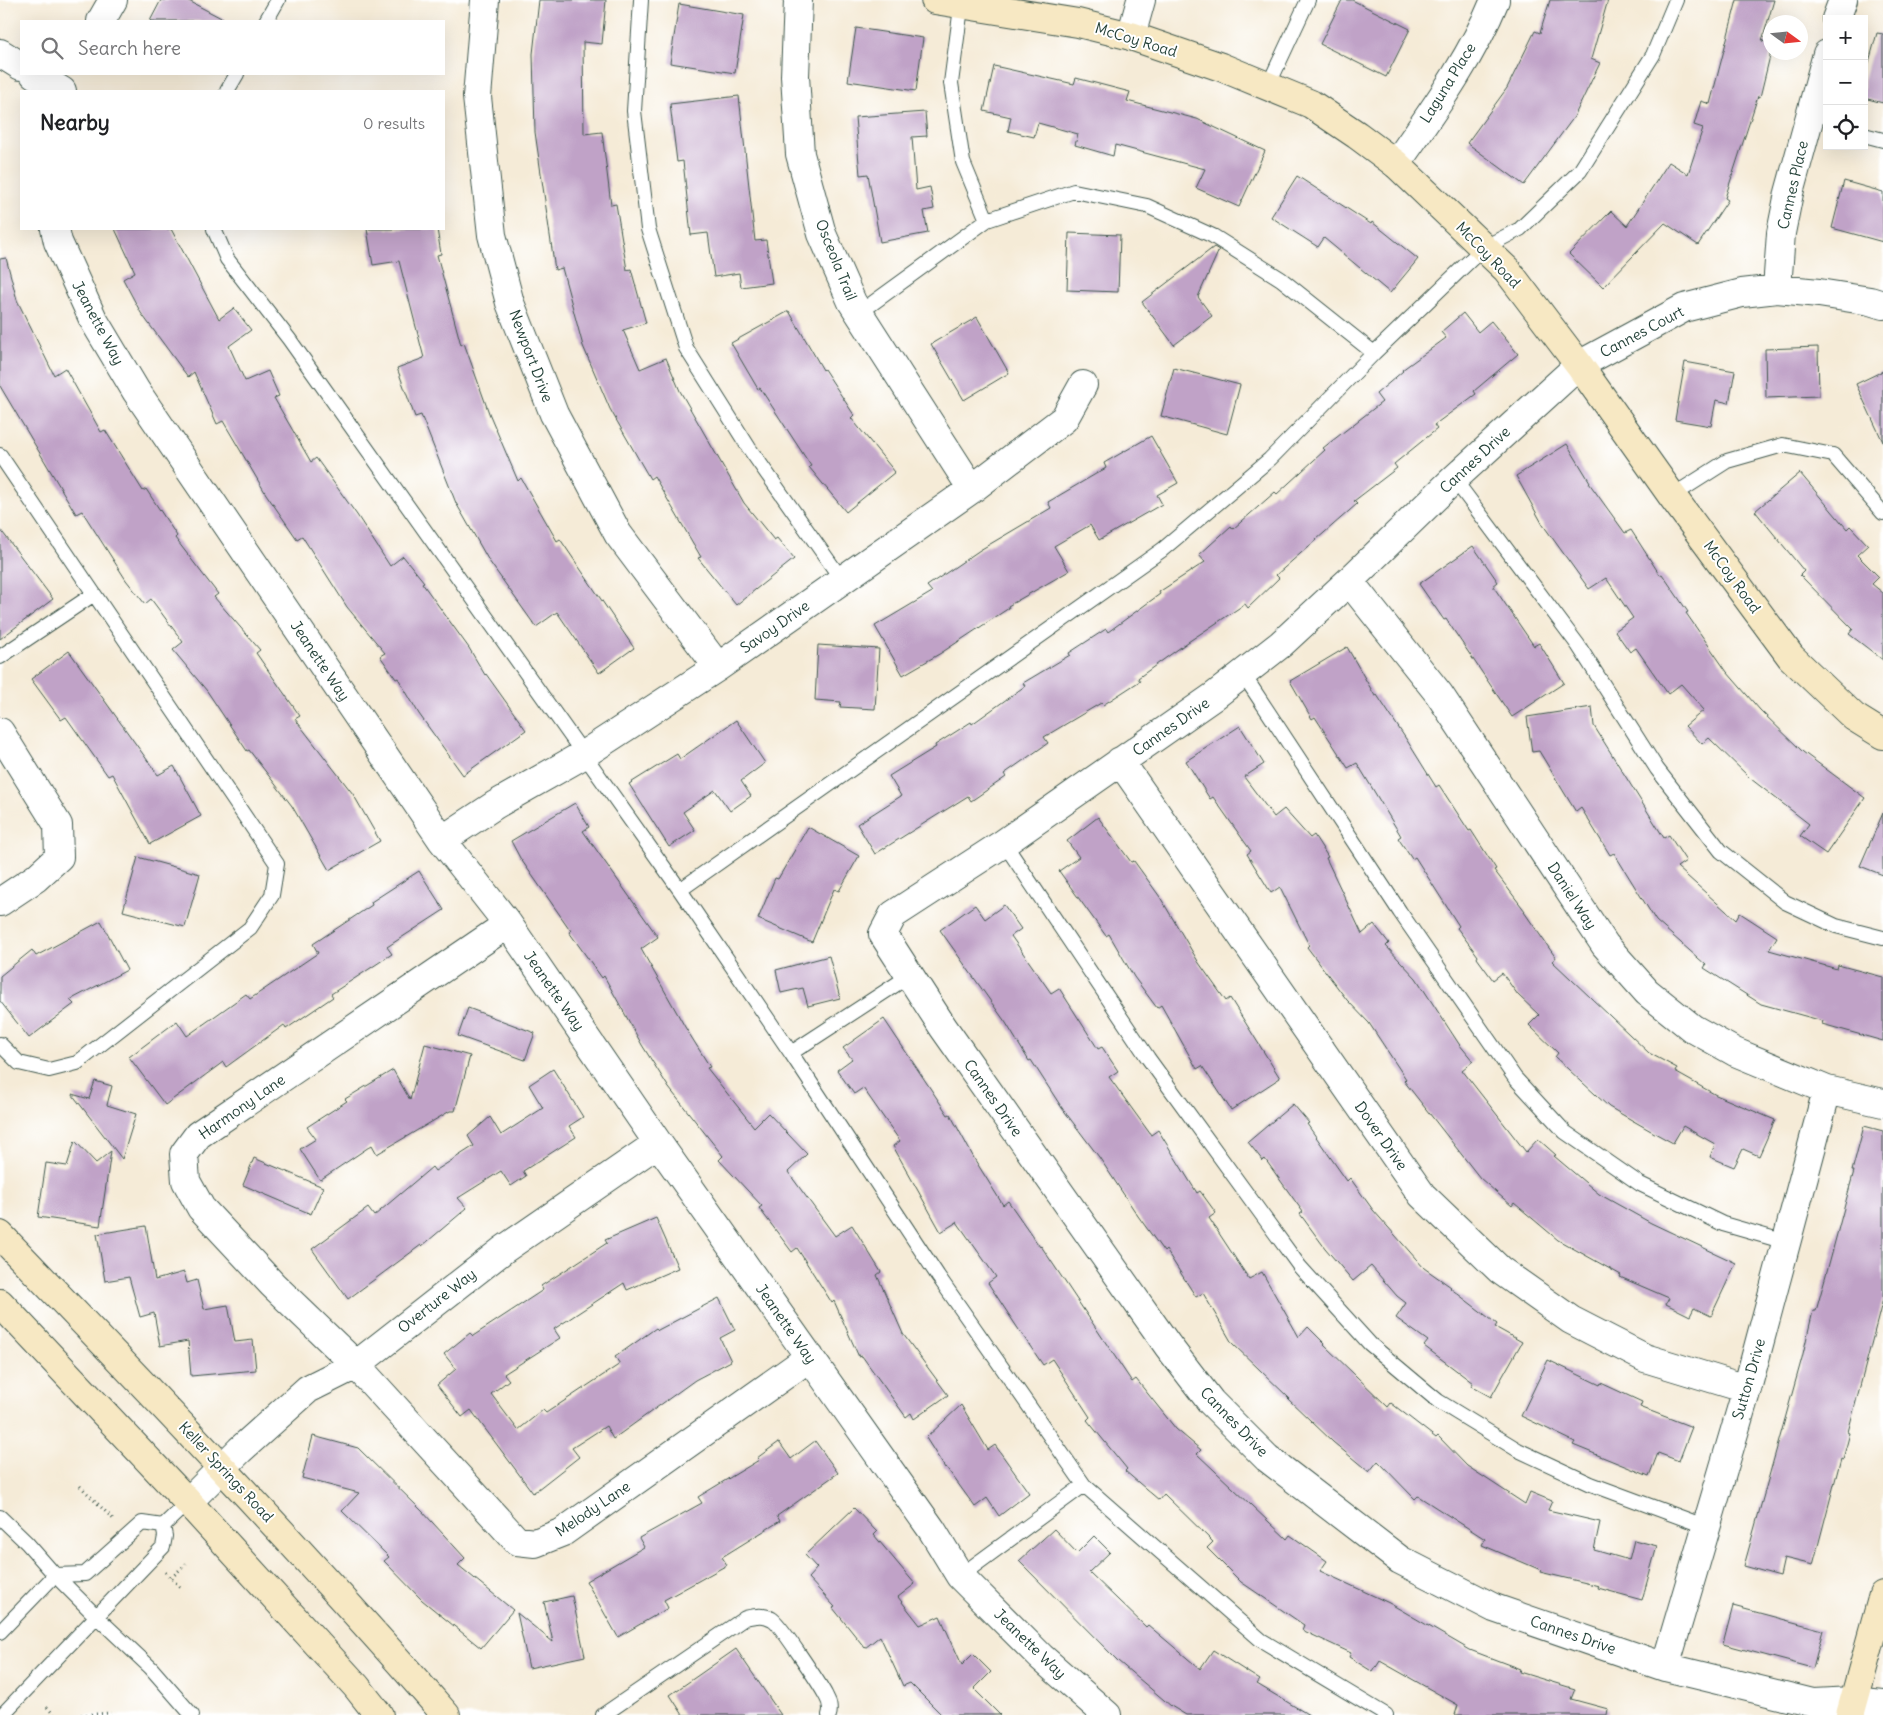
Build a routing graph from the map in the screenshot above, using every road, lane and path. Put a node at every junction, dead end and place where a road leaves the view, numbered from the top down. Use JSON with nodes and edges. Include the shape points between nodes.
{"nodes":[{"id":1,"x":113,"y":0,"type":"edge"},
{"id":2,"x":278,"y":0,"type":"edge"},
{"id":3,"x":485,"y":0,"type":"edge"},
{"id":4,"x":642,"y":0,"type":"edge"},
{"id":5,"x":798,"y":0,"type":"edge"},
{"id":6,"x":1141,"y":0,"type":"edge"},
{"id":7,"x":1308,"y":0,"type":"edge"},
{"id":8,"x":1495,"y":0,"type":"edge"},
{"id":9,"x":1676,"y":0,"type":"edge"},
{"id":10,"x":1842,"y":0,"type":"edge"},
{"id":11,"x":953,"y":2,"type":"edge"},
{"id":12,"x":1837,"y":15,"type":"edge"},
{"id":13,"x":102,"y":20,"type":"edge"},
{"id":14,"x":267,"y":20,"type":"edge"},
{"id":15,"x":1132,"y":36,"type":"junction"},
{"id":16,"x":0,"y":53,"type":"edge"},
{"id":17,"x":1826,"y":60,"type":"edge"},
{"id":18,"x":20,"y":65,"type":"edge"},
{"id":19,"x":37,"y":75,"type":"edge"},
{"id":20,"x":236,"y":75,"type":"edge"},
{"id":21,"x":65,"y":85,"type":"edge"},
{"id":22,"x":1268,"y":86,"type":"junction"},
{"id":23,"x":228,"y":90,"type":"edge"},
{"id":24,"x":1868,"y":136,"type":"edge"},
{"id":25,"x":1883,"y":140,"type":"edge"},
{"id":26,"x":1396,"y":164,"type":"junction"},
{"id":27,"x":988,"y":220,"type":"junction"},
{"id":28,"x":55,"y":230,"type":"edge"},
{"id":29,"x":214,"y":230,"type":"edge"},
{"id":30,"x":1483,"y":248,"type":"junction"},
{"id":31,"x":1777,"y":289,"type":"junction"},
{"id":32,"x":1883,"y":305,"type":"edge"},
{"id":33,"x":859,"y":313,"type":"junction"},
{"id":34,"x":1374,"y":353,"type":"junction"},
{"id":35,"x":1579,"y":366,"type":"junction"},
{"id":36,"x":1083,"y":385,"type":"dead end"},
{"id":37,"x":0,"y":455,"type":"edge"},
{"id":38,"x":1454,"y":479,"type":"junction"},
{"id":39,"x":972,"y":489,"type":"junction"},
{"id":40,"x":1672,"y":496,"type":"junction"},
{"id":41,"x":1883,"y":513,"type":"edge"},
{"id":42,"x":842,"y":580,"type":"junction"},
{"id":43,"x":1349,"y":581,"type":"junction"},
{"id":44,"x":94,"y":594,"type":"junction"},
{"id":45,"x":0,"y":657,"type":"edge"},
{"id":46,"x":718,"y":667,"type":"junction"},
{"id":47,"x":1243,"y":674,"type":"junction"},
{"id":48,"x":0,"y":732,"type":"edge"},
{"id":49,"x":1883,"y":735,"type":"edge"},
{"id":50,"x":583,"y":755,"type":"junction"},
{"id":51,"x":1120,"y":761,"type":"junction"},
{"id":52,"x":442,"y":840,"type":"junction"},
{"id":53,"x":1004,"y":843,"type":"junction"},
{"id":54,"x":680,"y":890,"type":"junction"},
{"id":55,"x":0,"y":902,"type":"edge"},
{"id":56,"x":508,"y":924,"type":"junction"},
{"id":57,"x":1883,"y":938,"type":"edge"},
{"id":58,"x":909,"y":976,"type":"junction"},
{"id":59,"x":0,"y":1044,"type":"edge"},
{"id":60,"x":791,"y":1053,"type":"junction"},
{"id":61,"x":1827,"y":1090,"type":"junction"},
{"id":62,"x":1883,"y":1103,"type":"edge"},
{"id":63,"x":658,"y":1143,"type":"junction"},
{"id":64,"x":0,"y":1235,"type":"edge"},
{"id":65,"x":1786,"y":1242,"type":"junction"},
{"id":66,"x":0,"y":1303,"type":"edge"},
{"id":67,"x":810,"y":1357,"type":"junction"},
{"id":68,"x":356,"y":1365,"type":"junction"},
{"id":69,"x":1747,"y":1389,"type":"junction"},
{"id":70,"x":223,"y":1467,"type":"junction"},
{"id":71,"x":1084,"y":1485,"type":"junction"},
{"id":72,"x":80,"y":1486,"type":"dead end"},
{"id":73,"x":188,"y":1502,"type":"junction"},
{"id":74,"x":0,"y":1517,"type":"edge"},
{"id":75,"x":115,"y":1521,"type":"dead end"},
{"id":76,"x":163,"y":1526,"type":"junction"},
{"id":77,"x":1707,"y":1526,"type":"junction"},
{"id":78,"x":189,"y":1560,"type":"dead end"},
{"id":79,"x":161,"y":1568,"type":"dead end"},
{"id":80,"x":55,"y":1575,"type":"junction"},
{"id":81,"x":960,"y":1576,"type":"junction"},
{"id":82,"x":171,"y":1578,"type":"junction"},
{"id":83,"x":182,"y":1589,"type":"dead end"},
{"id":84,"x":1883,"y":1595,"type":"edge"},
{"id":85,"x":96,"y":1617,"type":"junction"},
{"id":86,"x":0,"y":1632,"type":"edge"},
{"id":87,"x":1665,"y":1667,"type":"junction"},
{"id":88,"x":1883,"y":1704,"type":"edge"},
{"id":89,"x":47,"y":1707,"type":"dead end"},
{"id":90,"x":1852,"y":1708,"type":"edge"},
{"id":91,"x":111,"y":1712,"type":"dead end"},
{"id":92,"x":1,"y":1714,"type":"edge"},
{"id":93,"x":54,"y":1715,"type":"edge"},
{"id":94,"x":80,"y":1715,"type":"edge"},
{"id":95,"x":192,"y":1715,"type":"edge"},
{"id":96,"x":379,"y":1715,"type":"edge"},
{"id":97,"x":446,"y":1715,"type":"edge"},
{"id":98,"x":603,"y":1715,"type":"edge"},
{"id":99,"x":829,"y":1715,"type":"edge"},
{"id":100,"x":1107,"y":1715,"type":"edge"},
{"id":101,"x":1386,"y":1715,"type":"edge"}],
"edges":[{"from":1,"to":13,"type":"street"},
{"from":2,"to":14,"type":"lane"},
{"from":3,"to":46,"type":"street","name":"Newport Drive","via":[[477,96],[492,235],[510,303],[554,414],[618,534]]},
{"from":4,"to":42,"type":"lane","via":[[634,110],[648,229],[686,348],[749,448]]},
{"from":5,"to":33,"type":"street","name":"Osceola Trail","via":[[795,76],[800,154],[822,234]]},
{"from":6,"to":15,"type":"street"},
{"from":7,"to":22,"type":"lane"},
{"from":8,"to":26,"type":"street","name":"Laguna Place","via":[[1448,88]]},
{"from":9,"to":30,"type":"lane","via":[[1653,55],[1580,171],[1520,229]]},
{"from":10,"to":12,"type":"street"},
{"from":11,"to":15,"type":"street","name":"McCoy Road","via":[[1078,23]]},
{"from":11,"to":27,"type":"lane","via":[[951,83],[963,162]]},
{"from":15,"to":22,"type":"street","name":"McCoy Road"},
{"from":16,"to":18,"type":"street"},
{"from":17,"to":31,"type":"street","name":"Cannes Place","via":[[1813,122],[1781,233]]},
{"from":19,"to":21,"type":"street"},
{"from":20,"to":23,"type":"lane"},
{"from":22,"to":26,"type":"street","name":"McCoy Road","via":[[1310,104]]},
{"from":24,"to":25,"type":"lane"},
{"from":26,"to":30,"type":"street","name":"McCoy Road"},
{"from":27,"to":33,"type":"lane"},
{"from":27,"to":34,"type":"lane","via":[[1074,191],[1147,206],[1213,236],[1281,279]]},
{"from":28,"to":52,"type":"street","name":"Jeanette Way","via":[[92,320],[136,391]]},
{"from":29,"to":50,"type":"lane","via":[[226,259],[289,339]]},
{"from":30,"to":34,"type":"lane"},
{"from":30,"to":35,"type":"street","name":"McCoy Road","via":[[1507,270]]},
{"from":31,"to":32,"type":"street","name":"Cannes Court"},
{"from":31,"to":35,"type":"street","name":"Cannes Court","via":[[1742,293],[1684,308]]},
{"from":33,"to":39,"type":"street","name":"Osceola Trail"},
{"from":34,"to":54,"type":"lane","via":[[1270,459],[1162,550]]},
{"from":35,"to":38,"type":"street","name":"Cannes Drive"},
{"from":35,"to":40,"type":"street","name":"McCoy Road"},
{"from":36,"to":39,"type":"street","name":"Savoy Drive","via":[[1064,419]]},
{"from":37,"to":44,"type":"lane"},
{"from":38,"to":43,"type":"street","name":"Cannes Drive"},
{"from":38,"to":57,"type":"lane","via":[[1578,645],[1657,769],[1721,850],[1785,902],[1836,926]]},
{"from":39,"to":42,"type":"street","name":"Savoy Drive"},
{"from":40,"to":41,"type":"lane","via":[[1727,461],[1783,445],[1833,455]]},
{"from":40,"to":49,"type":"street","name":"McCoy Road","via":[[1791,657],[1854,717]]},
{"from":42,"to":46,"type":"street","name":"Savoy Drive"},
{"from":43,"to":47,"type":"street","name":"Cannes Drive","via":[[1281,644]]},
{"from":43,"to":61,"type":"street","name":"Daniel Way","via":[[1439,694],[1605,945],[1646,992],[1692,1028],[1735,1052]]},
{"from":44,"to":45,"type":"lane"},
{"from":44,"to":59,"type":"lane","via":[[276,864],[272,895],[250,928],[77,1063],[50,1070],[19,1063]]},
{"from":46,"to":50,"type":"street","name":"Savoy Drive"},
{"from":47,"to":51,"type":"street","name":"Cannes Drive"},
{"from":47,"to":65,"type":"lane","via":[[1400,912],[1515,1078],[1565,1132],[1640,1184],[1723,1224]]},
{"from":48,"to":55,"type":"street","via":[[58,825],[59,857],[36,878]]},
{"from":50,"to":52,"type":"street","name":"Savoy Drive","via":[[495,805]]},
{"from":50,"to":54,"type":"lane"},
{"from":51,"to":53,"type":"street","name":"Cannes Drive"},
{"from":51,"to":69,"type":"street","name":"Dover Drive","via":[[1422,1195],[1500,1270],[1571,1320],[1645,1358]]},
{"from":52,"to":56,"type":"street","name":"Jeanette Way"},
{"from":53,"to":58,"type":"street","name":"Cannes Drive","via":[[893,915],[883,934]]},
{"from":53,"to":77,"type":"lane","via":[[1148,1058],[1300,1267],[1370,1344],[1438,1401],[1518,1450],[1591,1484]]},
{"from":54,"to":60,"type":"lane"},
{"from":56,"to":63,"type":"street","name":"Jeanette Way"},
{"from":56,"to":68,"type":"street","name":"Harmony Lane","via":[[198,1136],[184,1154],[186,1181],[201,1208],[273,1285]]},
{"from":58,"to":60,"type":"lane"},
{"from":58,"to":87,"type":"street","name":"Cannes Drive","via":[[1168,1346],[1211,1402],[1267,1458],[1400,1560],[1494,1608]]},
{"from":60,"to":71,"type":"lane","via":[[938,1276]]},
{"from":61,"to":62,"type":"street","name":"Daniel Way"},
{"from":61,"to":65,"type":"street","name":"Sutton Drive"},
{"from":63,"to":67,"type":"street","name":"Jeanette Way"},
{"from":63,"to":68,"type":"street","name":"Overture Way","via":[[503,1250]]},
{"from":64,"to":70,"type":"street","name":"Keller Springs Road"},
{"from":65,"to":69,"type":"street","name":"Sutton Drive"},
{"from":66,"to":73,"type":"street"},
{"from":67,"to":68,"type":"street","name":"Melody Lane","via":[[563,1532],[535,1543],[517,1541]]},
{"from":67,"to":81,"type":"street","name":"Jeanette Way","via":[[932,1530]]},
{"from":68,"to":70,"type":"street","name":"Overture Way","via":[[308,1389]]},
{"from":69,"to":77,"type":"street","name":"Sutton Drive"},
{"from":70,"to":73,"type":"street"},
{"from":70,"to":97,"type":"street","name":"Keller Springs Road"},
{"from":71,"to":81,"type":"lane"},
{"from":71,"to":101,"type":"lane","via":[[1261,1640]]},
{"from":72,"to":75,"type":"path"},
{"from":73,"to":76,"type":"lane"},
{"from":73,"to":96,"type":"street"},
{"from":74,"to":80,"type":"lane"},
{"from":76,"to":80,"type":"lane","via":[[142,1523],[85,1574]]},
{"from":76,"to":85,"type":"lane","via":[[163,1547]]},
{"from":77,"to":87,"type":"street","name":"Sutton Drive"},
{"from":78,"to":82,"type":"path"},
{"from":79,"to":82,"type":"path"},
{"from":80,"to":85,"type":"lane"},
{"from":80,"to":86,"type":"lane"},
{"from":81,"to":100,"type":"street","name":"Jeanette Way","via":[[1041,1657]]},
{"from":82,"to":83,"type":"path"},
{"from":84,"to":90,"type":"street"},
{"from":85,"to":92,"type":"lane"},
{"from":85,"to":95,"type":"lane","via":[[151,1668]]},
{"from":87,"to":90,"type":"street","name":"Cannes Drive","via":[[1813,1703]]},
{"from":88,"to":90,"type":"street","name":"Cannes Drive"},
{"from":89,"to":93,"type":"path"},
{"from":91,"to":94,"type":"path"},
{"from":98,"to":99,"type":"lane","via":[[746,1618],[759,1615],[774,1620],[782,1631],[827,1697]]}]}
